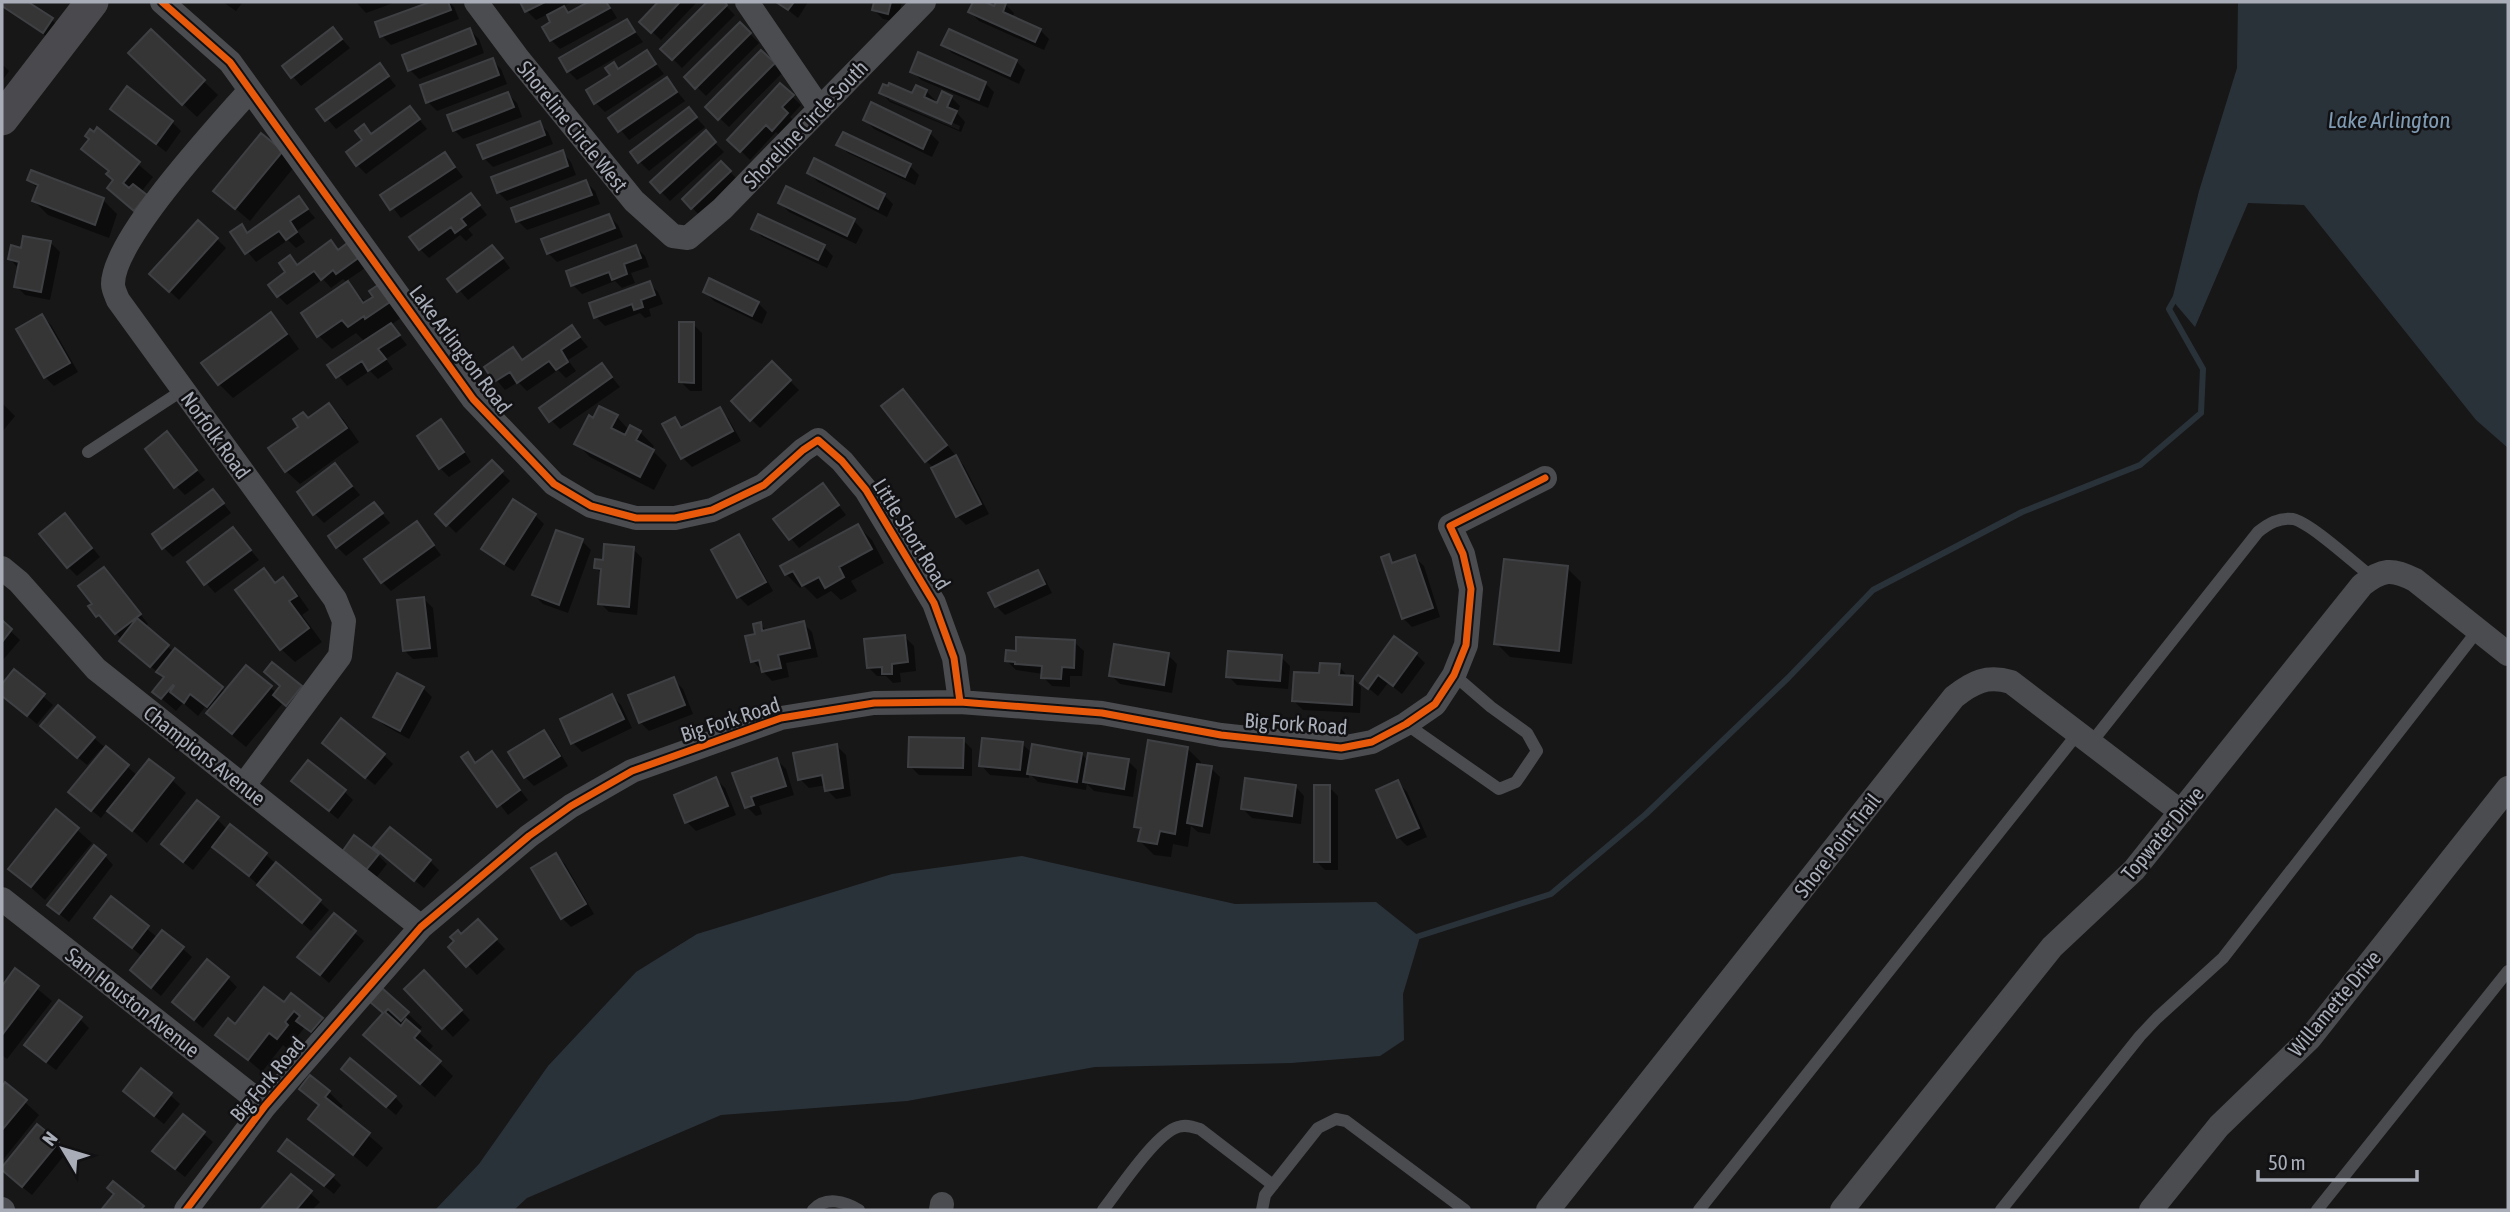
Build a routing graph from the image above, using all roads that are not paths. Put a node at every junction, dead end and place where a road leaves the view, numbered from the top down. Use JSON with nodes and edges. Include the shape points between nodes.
{"nodes":[{"id":1,"x":92,"y":2,"type":"edge"},
{"id":2,"x":162,"y":2,"type":"edge"},
{"id":3,"x":476,"y":2,"type":"edge"},
{"id":4,"x":747,"y":2,"type":"edge"},
{"id":5,"x":924,"y":2,"type":"edge"},
{"id":6,"x":250,"y":90,"type":"junction"},
{"id":7,"x":820,"y":109,"type":"junction"},
{"id":8,"x":2,"y":119,"type":"edge"},
{"id":9,"x":681,"y":238,"type":"joint"},
{"id":10,"x":183,"y":390,"type":"junction"},
{"id":11,"x":818,"y":440,"type":"joint"},
{"id":12,"x":88,"y":452,"type":"dead end"},
{"id":13,"x":1545,"y":478,"type":"dead end"},
{"id":14,"x":2,"y":568,"type":"edge"},
{"id":15,"x":2372,"y":577,"type":"junction"},
{"id":16,"x":2478,"y":630,"type":"junction"},
{"id":17,"x":2508,"y":654,"type":"edge"},
{"id":18,"x":1454,"y":675,"type":"junction"},
{"id":19,"x":960,"y":702,"type":"junction"},
{"id":20,"x":1406,"y":724,"type":"junction"},
{"id":21,"x":2084,"y":738,"type":"junction"},
{"id":22,"x":244,"y":785,"type":"junction"},
{"id":23,"x":2508,"y":788,"type":"edge"},
{"id":24,"x":2180,"y":812,"type":"junction"},
{"id":25,"x":2,"y":898,"type":"edge"},
{"id":26,"x":421,"y":927,"type":"junction"},
{"id":27,"x":2508,"y":971,"type":"edge"},
{"id":28,"x":265,"y":1106,"type":"junction"},
{"id":29,"x":1273,"y":1185,"type":"junction"},
{"id":30,"x":186,"y":1210,"type":"edge"},
{"id":31,"x":813,"y":1210,"type":"edge"},
{"id":32,"x":859,"y":1210,"type":"edge"},
{"id":33,"x":1103,"y":1210,"type":"edge"},
{"id":34,"x":1262,"y":1210,"type":"edge"},
{"id":35,"x":1465,"y":1210,"type":"edge"},
{"id":36,"x":1549,"y":1210,"type":"edge"},
{"id":37,"x":1699,"y":1210,"type":"edge"},
{"id":38,"x":1842,"y":1210,"type":"edge"},
{"id":39,"x":2001,"y":1210,"type":"edge"},
{"id":40,"x":2151,"y":1210,"type":"edge"},
{"id":41,"x":2317,"y":1210,"type":"edge"}],
"edges":[{"from":1,"to":8,"type":"street"},
{"from":2,"to":6,"type":"street","name":"Lake Arlington Road","via":[[230,62]]},
{"from":3,"to":9,"type":"street","name":"Shoreline Circle West","via":[[634,201]]},
{"from":4,"to":7,"type":"street"},
{"from":5,"to":7,"type":"street","name":"Shoreline Circle South"},
{"from":6,"to":10,"type":"street","name":"Norfolk Road","via":[[175,177],[118,261],[113,285],[118,300]]},
{"from":6,"to":11,"type":"street","name":"Lake Arlington Road","via":[[473,399],[554,484],[591,506],[636,518],[675,518],[712,510],[764,485]]},
{"from":7,"to":9,"type":"street","name":"Shoreline Circle South","via":[[722,209],[688,238]]},
{"from":10,"to":12,"type":"lane"},
{"from":10,"to":22,"type":"street","name":"Norfolk Road","via":[[335,599],[344,621],[340,656]]},
{"from":11,"to":19,"type":"street","name":"Little Short Road","via":[[866,490],[934,603],[954,658]]},
{"from":13,"to":18,"type":"street","name":"Big Fork Road","via":[[1450,526],[1471,589],[1466,645]]},
{"from":14,"to":22,"type":"street","name":"Champions Avenue","via":[[96,669]]},
{"from":15,"to":16,"type":"street","via":[[2390,571],[2415,580]]},
{"from":15,"to":21,"type":"lane","via":[[2302,523],[2283,519],[2267,525]]},
{"from":15,"to":24,"type":"street","name":"Topwater Drive"},
{"from":16,"to":17,"type":"street"},
{"from":16,"to":39,"type":"lane","via":[[2223,958],[2140,1036]]},
{"from":18,"to":20,"type":"street","name":"Big Fork Road","via":[[1435,704]]},
{"from":18,"to":20,"type":"lane","via":[[1527,733],[1537,751],[1516,782],[1499,789]]},
{"from":19,"to":20,"type":"street","name":"Big Fork Road","via":[[1102,713],[1221,735],[1341,748],[1372,742]]},
{"from":19,"to":26,"type":"street","name":"Big Fork Road","via":[[874,704],[781,718],[632,771],[529,836]]},
{"from":21,"to":24,"type":"street","name":"Shore Point Trail"},
{"from":21,"to":36,"type":"street","name":"Shore Point Trail","via":[[2011,682],[1982,679],[1954,697]]},
{"from":21,"to":37,"type":"lane"},
{"from":22,"to":26,"type":"street","name":"Champions Avenue"},
{"from":23,"to":40,"type":"street","name":"Willamette Drive","via":[[2310,1038],[2219,1125]]},
{"from":24,"to":38,"type":"street","name":"Topwater Drive","via":[[2134,870],[2052,947]]},
{"from":25,"to":28,"type":"street","name":"Sam Houston Avenue"},
{"from":26,"to":28,"type":"street","name":"Big Fork Road"},
{"from":27,"to":41,"type":"lane"},
{"from":28,"to":30,"type":"street","name":"Big Fork Road"},
{"from":29,"to":33,"type":"lane","via":[[1200,1129],[1177,1127],[1154,1146]]},
{"from":29,"to":34,"type":"lane"},
{"from":29,"to":35,"type":"lane","via":[[1318,1128],[1336,1119],[1346,1121]]},
{"from":31,"to":32,"type":"lane","via":[[829,1201]]}]}
